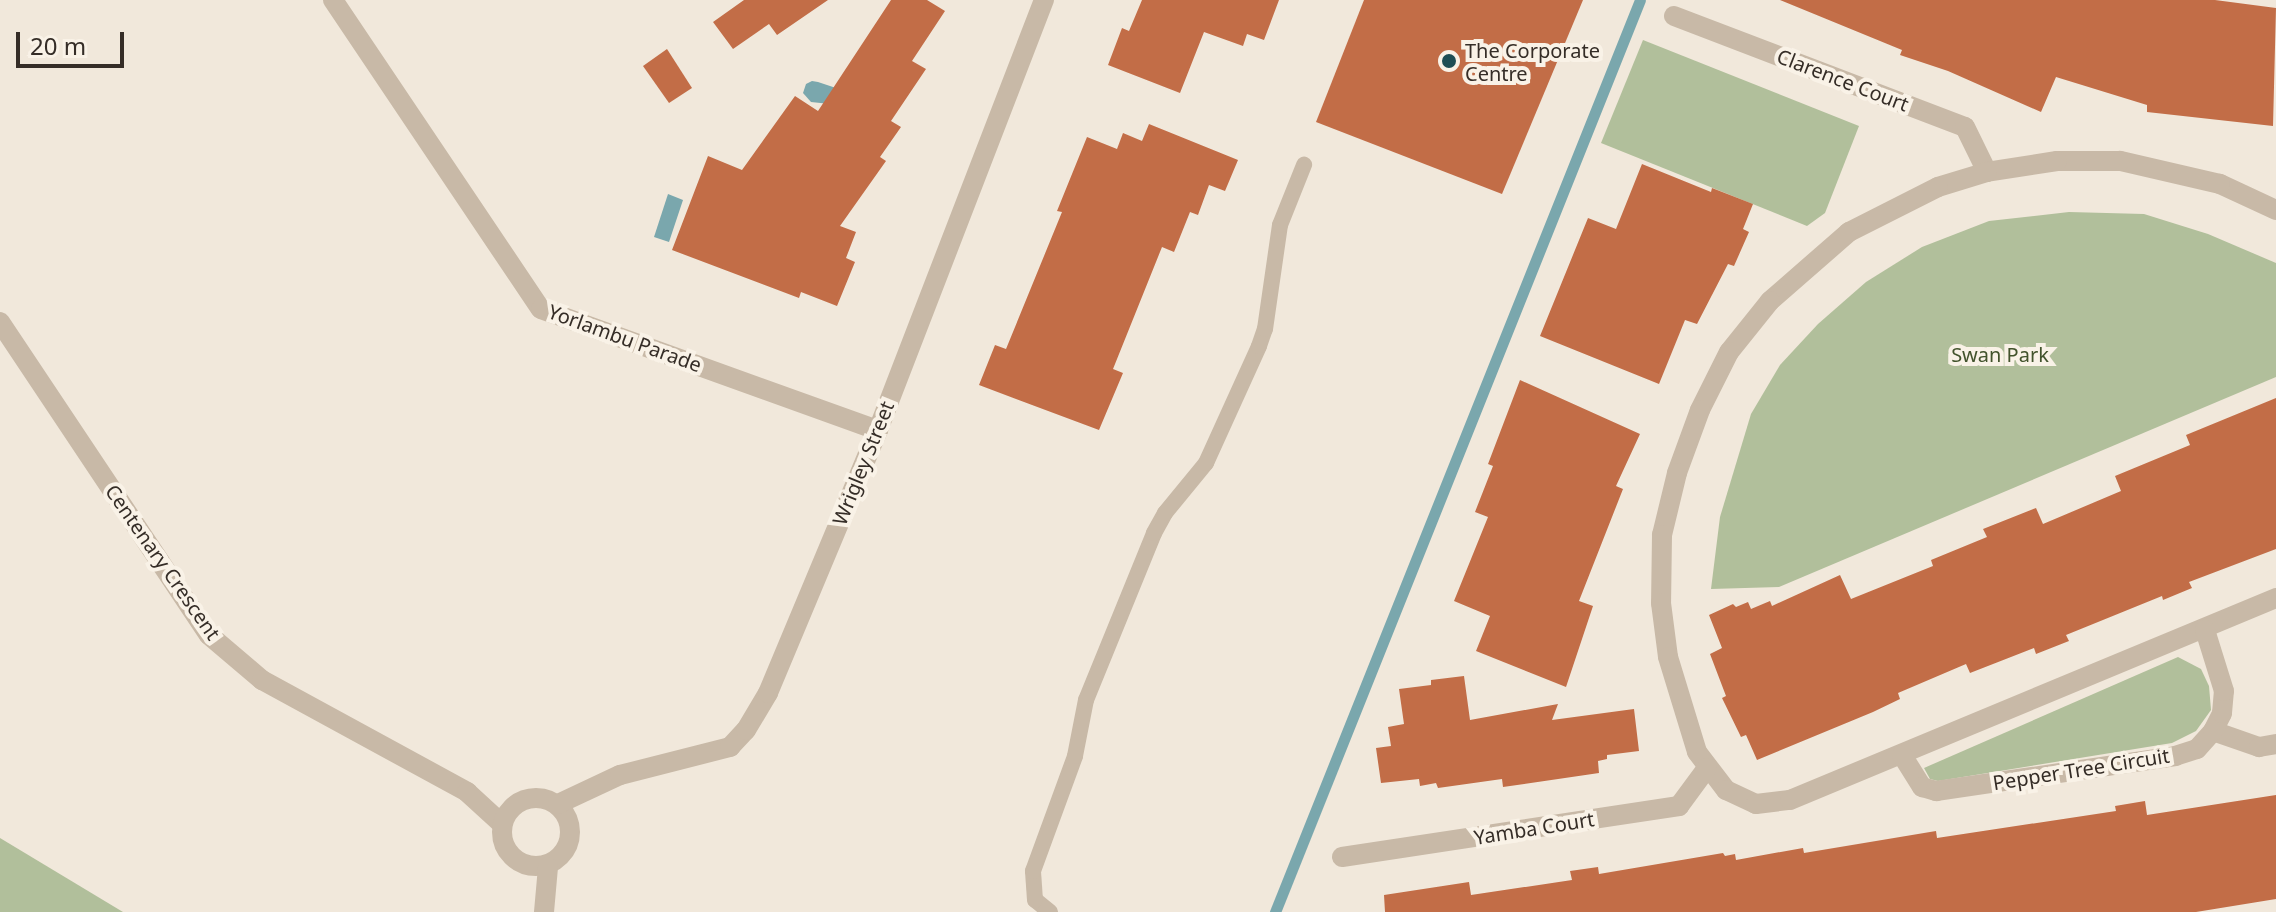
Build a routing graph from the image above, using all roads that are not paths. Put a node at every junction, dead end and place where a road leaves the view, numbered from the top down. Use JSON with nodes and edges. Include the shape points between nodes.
{"nodes":[{"id":1,"x":333,"y":0,"type":"edge"},
{"id":2,"x":1044,"y":0,"type":"edge"},
{"id":3,"x":1674,"y":16,"type":"dead end"},
{"id":4,"x":1304,"y":165,"type":"dead end"},
{"id":5,"x":1987,"y":172,"type":"junction"},
{"id":6,"x":2276,"y":210,"type":"edge"},
{"id":7,"x":0,"y":322,"type":"edge"},
{"id":8,"x":878,"y":430,"type":"junction"},
{"id":9,"x":2276,"y":598,"type":"edge"},
{"id":10,"x":2205,"y":630,"type":"junction"},
{"id":11,"x":2213,"y":731,"type":"junction"},
{"id":12,"x":2276,"y":744,"type":"edge"},
{"id":13,"x":1902,"y":755,"type":"junction"},
{"id":14,"x":1707,"y":768,"type":"junction"},
{"id":15,"x":558,"y":804,"type":"junction"},
{"id":16,"x":501,"y":823,"type":"junction"},
{"id":17,"x":1342,"y":857,"type":"dead end"},
{"id":18,"x":548,"y":867,"type":"junction"},
{"id":19,"x":544,"y":912,"type":"edge"},
{"id":20,"x":1050,"y":912,"type":"edge"}],
"edges":[{"from":1,"to":8,"type":"street","name":"Yorlambu Parade","via":[[541,309]]},
{"from":2,"to":8,"type":"street","name":"Wrigley Street"},
{"from":3,"to":5,"type":"street","name":"Clarence Court","via":[[1965,127]]},
{"from":4,"to":20,"type":"lane","via":[[1280,225],[1259,346],[1206,463],[1154,533],[1086,700],[1075,756],[1033,871],[1035,900]]},
{"from":5,"to":6,"type":"street","via":[[2057,161],[2120,161],[2220,184]]},
{"from":5,"to":14,"type":"street","via":[[1938,187],[1849,232],[1770,301],[1729,352],[1700,410],[1662,535],[1661,603],[1682,709]]},
{"from":7,"to":16,"type":"street","name":"Centenary Crescent","via":[[209,635],[262,680],[467,792]]},
{"from":8,"to":15,"type":"street","name":"Wrigley Street","via":[[768,693],[746,730],[730,747],[620,775]]},
{"from":9,"to":10,"type":"street"},
{"from":10,"to":11,"type":"street","via":[[2224,691]]},
{"from":10,"to":13,"type":"street"},
{"from":11,"to":12,"type":"street","via":[[2259,747]]},
{"from":11,"to":13,"type":"street","name":"Pepper Tree Circuit","via":[[2197,749],[2175,756],[1936,791],[1922,787]]},
{"from":13,"to":14,"type":"street","via":[[1790,800],[1756,804],[1726,790]]},
{"from":14,"to":17,"type":"street","name":"Yamba Court","via":[[1679,806]]},
{"from":15,"to":16,"type":"street","via":[[544,796],[518,802]]},
{"from":15,"to":18,"type":"street","via":[[569,823],[569,842]]},
{"from":16,"to":18,"type":"street","via":[[502,839],[518,863]]},
{"from":18,"to":19,"type":"street"}]}
